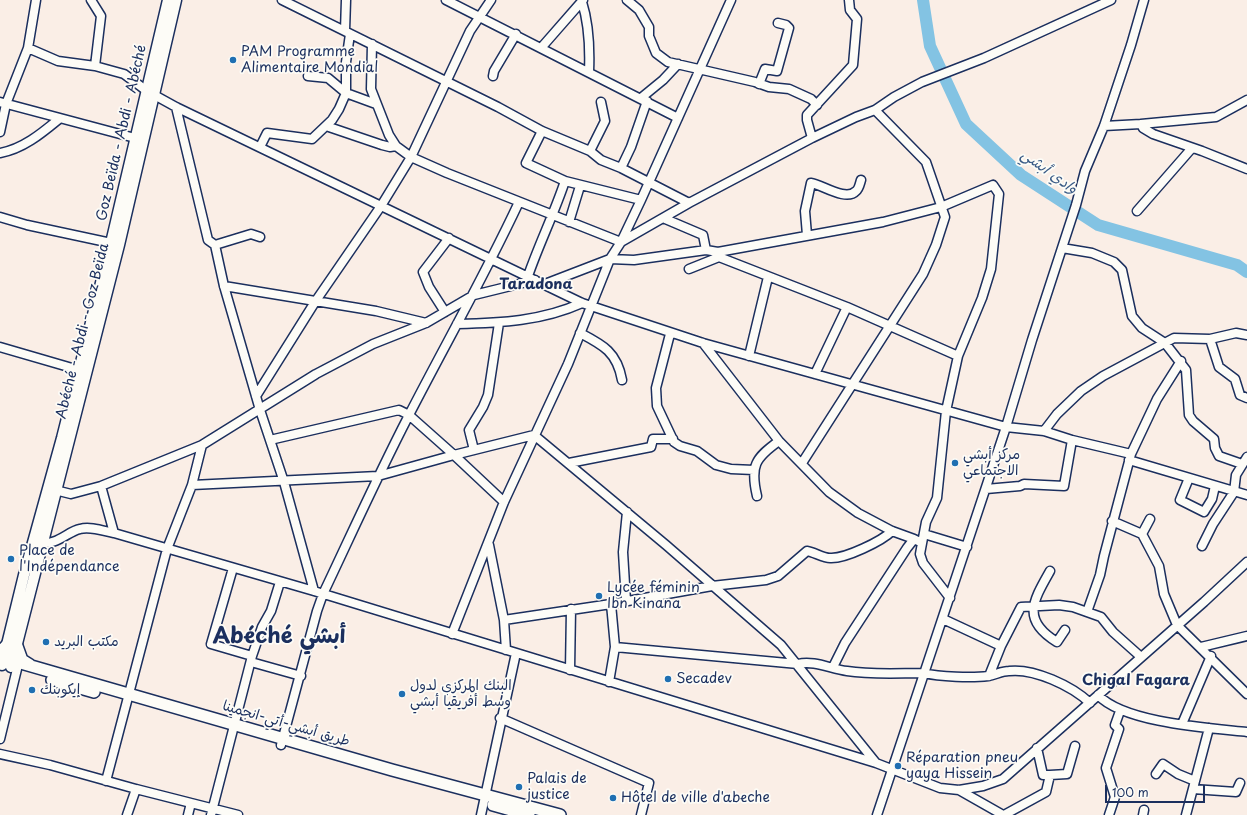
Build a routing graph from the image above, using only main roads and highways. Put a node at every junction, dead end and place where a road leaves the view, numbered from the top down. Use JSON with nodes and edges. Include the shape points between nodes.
{"nodes":[{"id":1,"x":168,"y":0,"type":"edge"},
{"id":2,"x":176,"y":0,"type":"edge"},
{"id":3,"x":150,"y":92,"type":"junction"},
{"id":4,"x":79,"y":388,"type":"junction"},
{"id":5,"x":39,"y":542,"type":"junction"},
{"id":6,"x":12,"y":645,"type":"junction"},
{"id":7,"x":6,"y":662,"type":"edge"},
{"id":8,"x":32,"y":667,"type":"junction"},
{"id":9,"x":128,"y":697,"type":"junction"},
{"id":10,"x":485,"y":799,"type":"junction"},
{"id":11,"x":529,"y":815,"type":"edge"},
{"id":12,"x":560,"y":815,"type":"edge"}],
"edges":[{"from":1,"to":3,"type":"main road","name":"Goz Beïda - Abdi - Abéché"},
{"from":2,"to":3,"type":"main road","name":"Abéché - Abdi - Goz Beïda"},
{"from":3,"to":4,"type":"main road","name":"Abéché - Abdi - Goz Beïda","via":[[119,245]]},
{"from":3,"to":4,"type":"main road","name":"Goz Beïda - Abdi - Abéché","via":[[135,138],[79,370]]},
{"from":4,"to":5,"type":"main road","name":"Goz Beïda - Abdi - Abéché"},
{"from":5,"to":6,"type":"main road"},
{"from":5,"to":6,"type":"main road","name":"Goz Beïda - Abdi - Abéché","via":[[24,574]]},
{"from":6,"to":7,"type":"highway"},
{"from":6,"to":8,"type":"highway","via":[[22,660]]},
{"from":7,"to":8,"type":"highway"},
{"from":7,"to":9,"type":"highway"},
{"from":8,"to":9,"type":"highway"},
{"from":9,"to":10,"type":"highway"},
{"from":10,"to":11,"type":"highway"},
{"from":10,"to":12,"type":"highway"}]}
